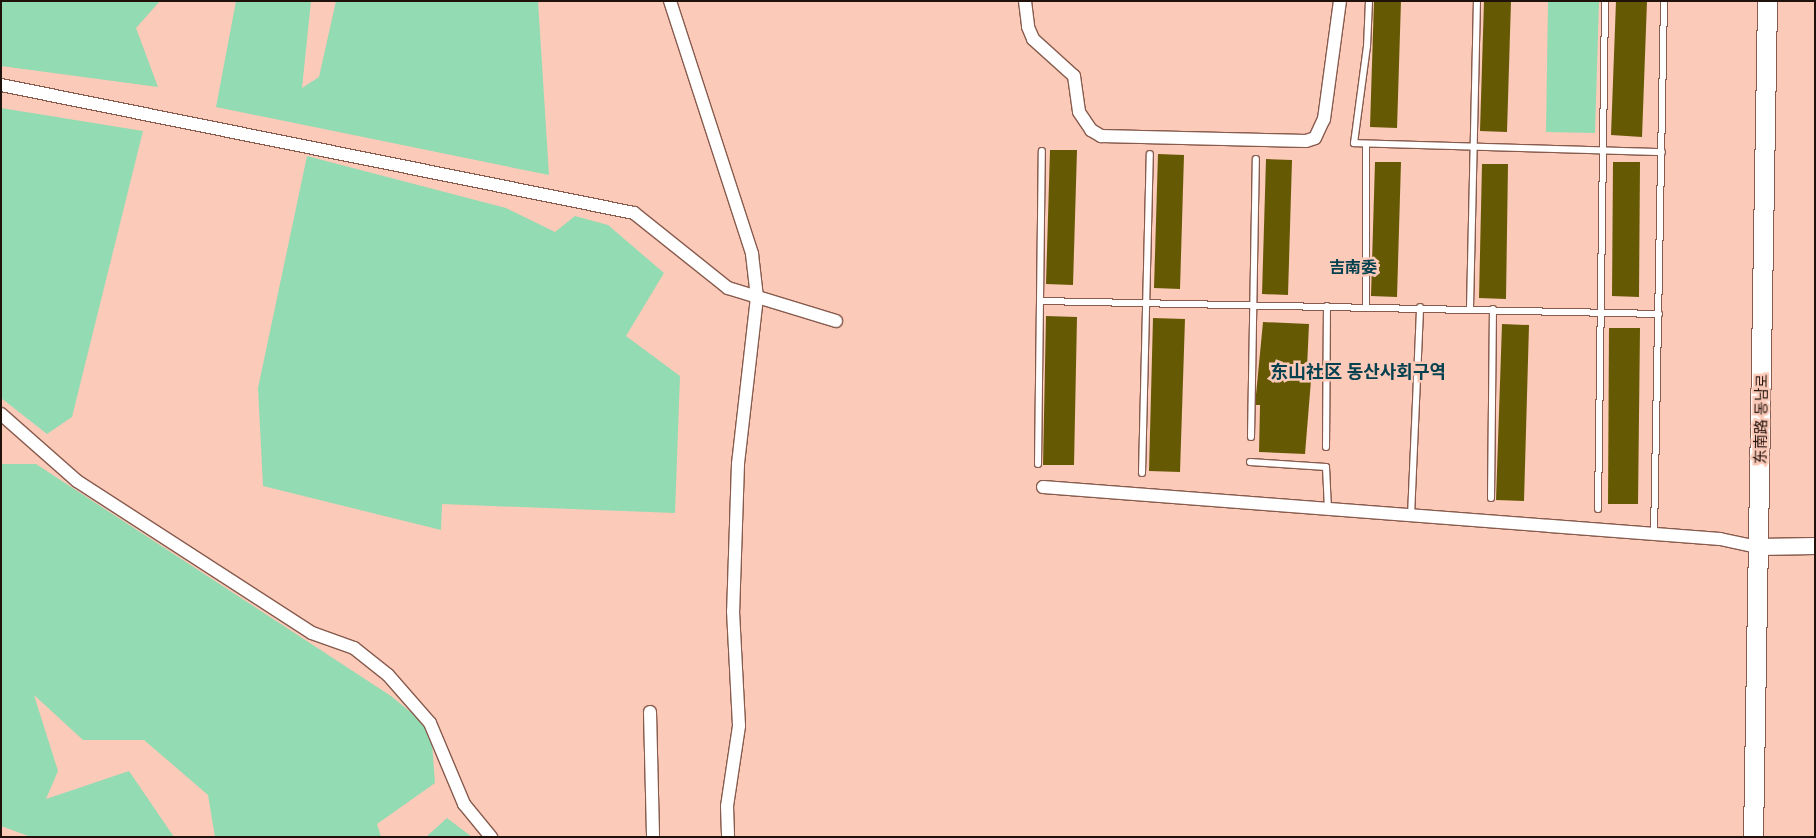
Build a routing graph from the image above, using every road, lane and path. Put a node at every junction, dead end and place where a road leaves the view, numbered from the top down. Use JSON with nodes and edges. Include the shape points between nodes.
{"nodes":[{"id":1,"x":670,"y":1,"type":"edge"},
{"id":2,"x":1025,"y":1,"type":"edge"},
{"id":3,"x":1340,"y":1,"type":"edge"},
{"id":4,"x":1369,"y":1,"type":"edge"},
{"id":5,"x":1477,"y":1,"type":"edge"},
{"id":6,"x":1605,"y":1,"type":"edge"},
{"id":7,"x":1664,"y":1,"type":"edge"},
{"id":8,"x":1767,"y":1,"type":"edge"},
{"id":9,"x":1,"y":85,"type":"edge"},
{"id":10,"x":1366,"y":144,"type":"junction"},
{"id":11,"x":1474,"y":147,"type":"junction"},
{"id":12,"x":1603,"y":150,"type":"junction"},
{"id":13,"x":1042,"y":151,"type":"dead end"},
{"id":14,"x":1662,"y":152,"type":"junction"},
{"id":15,"x":1150,"y":154,"type":"dead end"},
{"id":16,"x":1256,"y":159,"type":"dead end"},
{"id":17,"x":757,"y":297,"type":"junction"},
{"id":18,"x":1040,"y":300,"type":"junction"},
{"id":19,"x":1146,"y":302,"type":"junction"},
{"id":20,"x":1253,"y":305,"type":"junction"},
{"id":21,"x":1327,"y":306,"type":"junction"},
{"id":22,"x":1366,"y":306,"type":"junction"},
{"id":23,"x":1420,"y":307,"type":"junction"},
{"id":24,"x":1470,"y":308,"type":"junction"},
{"id":25,"x":1493,"y":309,"type":"junction"},
{"id":26,"x":1601,"y":312,"type":"junction"},
{"id":27,"x":1659,"y":314,"type":"junction"},
{"id":28,"x":836,"y":321,"type":"dead end"},
{"id":29,"x":1,"y":414,"type":"edge"},
{"id":30,"x":1251,"y":437,"type":"dead end"},
{"id":31,"x":1326,"y":447,"type":"dead end"},
{"id":32,"x":1250,"y":462,"type":"dead end"},
{"id":33,"x":1038,"y":464,"type":"dead end"},
{"id":34,"x":1142,"y":473,"type":"dead end"},
{"id":35,"x":1044,"y":488,"type":"dead end"},
{"id":36,"x":1491,"y":498,"type":"dead end"},
{"id":37,"x":1598,"y":509,"type":"dead end"},
{"id":38,"x":1328,"y":511,"type":"junction"},
{"id":39,"x":1410,"y":516,"type":"junction"},
{"id":40,"x":1654,"y":535,"type":"junction"},
{"id":41,"x":1815,"y":546,"type":"edge"},
{"id":42,"x":1759,"y":547,"type":"junction"},
{"id":43,"x":650,"y":712,"type":"dead end"},
{"id":44,"x":491,"y":837,"type":"edge"},
{"id":45,"x":653,"y":837,"type":"edge"},
{"id":46,"x":728,"y":837,"type":"edge"},
{"id":47,"x":1753,"y":837,"type":"edge"}],
"edges":[{"from":1,"to":17,"type":"street","via":[[752,254]]},
{"from":2,"to":3,"type":"street","via":[[1033,39],[1074,76],[1079,112],[1091,130],[1101,136],[1306,141],[1315,138],[1324,119]]},
{"from":4,"to":10,"type":"lane","via":[[1367,46],[1354,143]]},
{"from":5,"to":11,"type":"lane"},
{"from":6,"to":12,"type":"lane"},
{"from":7,"to":14,"type":"lane"},
{"from":8,"to":42,"type":"main road","name":"东南路 동남로"},
{"from":9,"to":17,"type":"street","via":[[634,213],[728,288]]},
{"from":10,"to":11,"type":"lane"},
{"from":10,"to":22,"type":"lane"},
{"from":11,"to":12,"type":"lane"},
{"from":11,"to":24,"type":"lane"},
{"from":12,"to":14,"type":"lane"},
{"from":12,"to":26,"type":"lane"},
{"from":13,"to":18,"type":"lane"},
{"from":14,"to":27,"type":"lane"},
{"from":15,"to":19,"type":"lane"},
{"from":16,"to":20,"type":"lane"},
{"from":17,"to":28,"type":"street"},
{"from":17,"to":46,"type":"street","via":[[738,464],[733,611],[740,726],[727,806]]},
{"from":18,"to":19,"type":"lane"},
{"from":18,"to":33,"type":"lane"},
{"from":19,"to":20,"type":"lane"},
{"from":19,"to":34,"type":"lane"},
{"from":20,"to":21,"type":"lane"},
{"from":20,"to":30,"type":"lane"},
{"from":21,"to":22,"type":"lane"},
{"from":21,"to":31,"type":"lane"},
{"from":22,"to":23,"type":"lane"},
{"from":23,"to":24,"type":"lane"},
{"from":23,"to":39,"type":"lane"},
{"from":24,"to":25,"type":"lane"},
{"from":25,"to":26,"type":"lane"},
{"from":25,"to":36,"type":"lane"},
{"from":26,"to":27,"type":"lane"},
{"from":26,"to":37,"type":"lane"},
{"from":27,"to":40,"type":"lane"},
{"from":29,"to":44,"type":"street","via":[[76,480],[312,633],[354,648],[388,675],[430,723],[464,804]]},
{"from":32,"to":38,"type":"lane","via":[[1326,467]]},
{"from":35,"to":38,"type":"street"},
{"from":38,"to":39,"type":"street"},
{"from":39,"to":40,"type":"street"},
{"from":40,"to":42,"type":"street","via":[[1720,539]]},
{"from":41,"to":42,"type":"street"},
{"from":42,"to":47,"type":"main road","name":"东南路 동남로"},
{"from":43,"to":45,"type":"street"}]}
